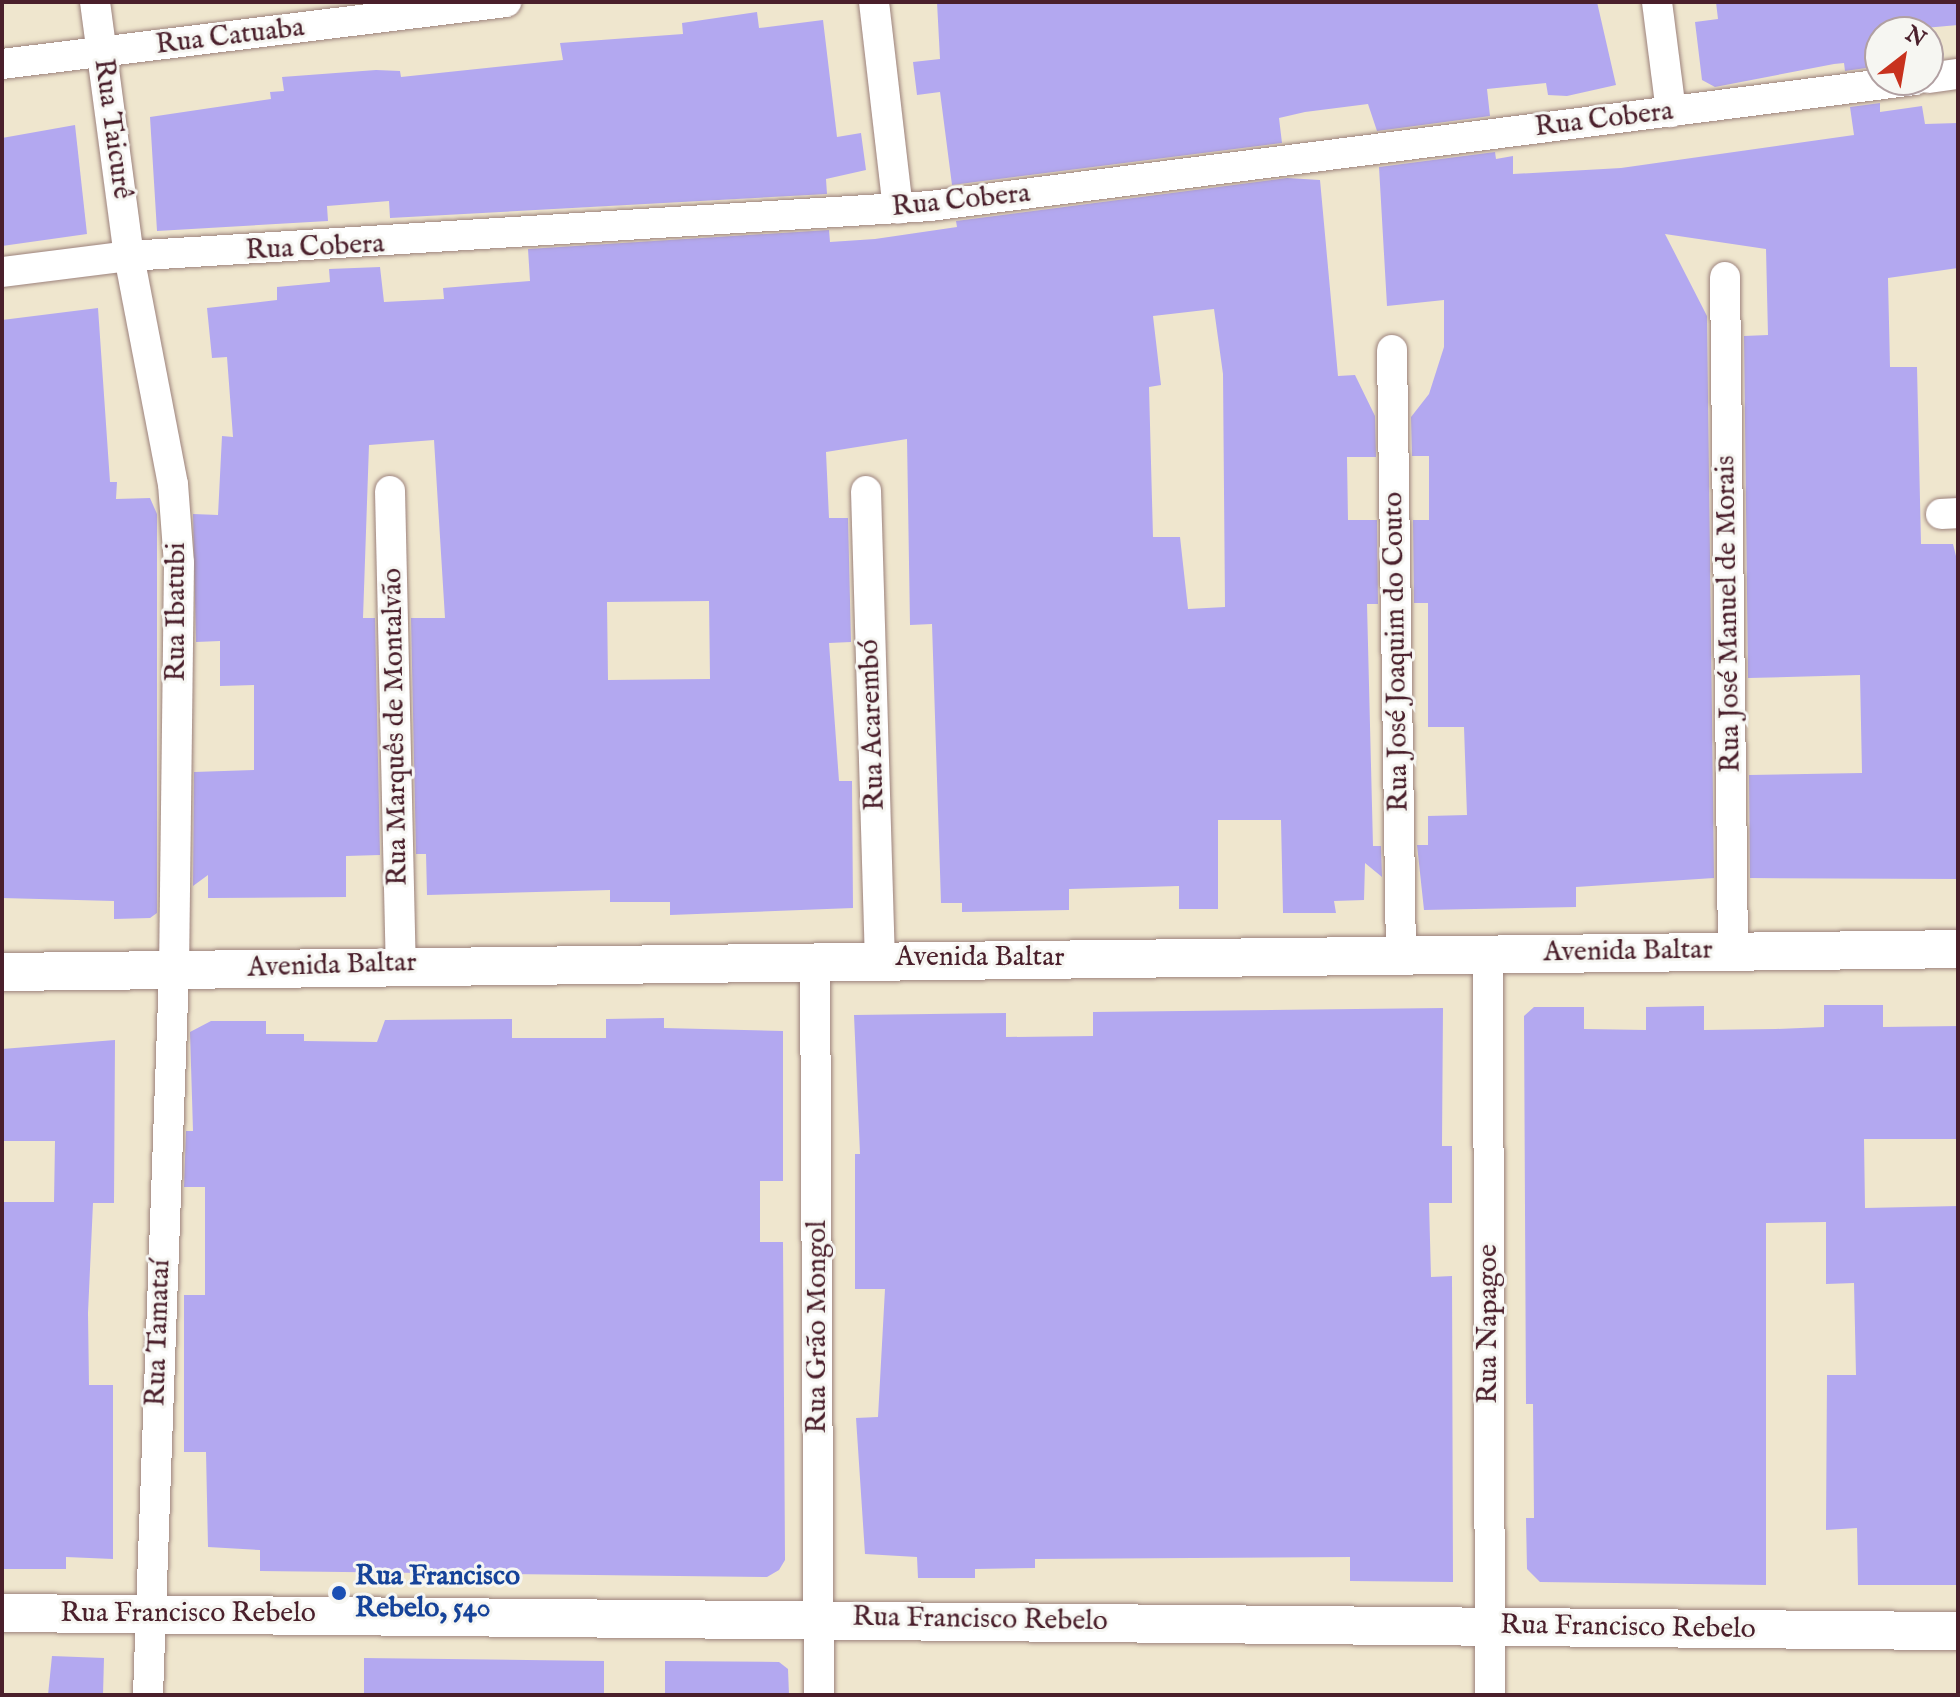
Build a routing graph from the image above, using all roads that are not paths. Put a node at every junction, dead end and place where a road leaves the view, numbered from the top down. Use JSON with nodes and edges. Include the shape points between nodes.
{"nodes":[{"id":1,"x":95,"y":2,"type":"edge"},
{"id":2,"x":506,"y":2,"type":"edge"},
{"id":3,"x":874,"y":2,"type":"edge"},
{"id":4,"x":1657,"y":2,"type":"edge"},
{"id":5,"x":102,"y":52,"type":"junction"},
{"id":6,"x":2,"y":64,"type":"edge"},
{"id":7,"x":1864,"y":87,"type":"edge"},
{"id":8,"x":1671,"y":112,"type":"junction"},
{"id":9,"x":898,"y":209,"type":"junction"},
{"id":10,"x":129,"y":256,"type":"junction"},
{"id":11,"x":2,"y":272,"type":"edge"},
{"id":12,"x":1725,"y":277,"type":"dead end"},
{"id":13,"x":1392,"y":350,"type":"dead end"},
{"id":14,"x":390,"y":491,"type":"dead end"},
{"id":15,"x":866,"y":491,"type":"dead end"},
{"id":16,"x":1958,"y":949,"type":"edge"},
{"id":17,"x":1733,"y":951,"type":"junction"},
{"id":18,"x":1488,"y":954,"type":"junction"},
{"id":19,"x":1401,"y":955,"type":"junction"},
{"id":20,"x":880,"y":959,"type":"junction"},
{"id":21,"x":815,"y":960,"type":"junction"},
{"id":22,"x":401,"y":963,"type":"junction"},
{"id":23,"x":2,"y":972,"type":"edge"},
{"id":24,"x":174,"y":972,"type":"junction"},
{"id":25,"x":2,"y":1613,"type":"edge"},
{"id":26,"x":146,"y":1613,"type":"junction"},
{"id":27,"x":819,"y":1618,"type":"junction"},
{"id":28,"x":1491,"y":1626,"type":"junction"},
{"id":29,"x":1958,"y":1631,"type":"edge"},
{"id":30,"x":148,"y":1695,"type":"edge"},
{"id":31,"x":819,"y":1695,"type":"edge"},
{"id":32,"x":1490,"y":1695,"type":"edge"}],
"edges":[{"from":1,"to":5,"type":"street","name":"Rua Taicurê"},
{"from":2,"to":5,"type":"street","name":"Rua Catuaba"},
{"from":3,"to":9,"type":"street"},
{"from":4,"to":8,"type":"street"},
{"from":5,"to":6,"type":"street","name":"Rua Catuaba"},
{"from":5,"to":10,"type":"street","name":"Rua Taicurê"},
{"from":7,"to":8,"type":"street","name":"Rua Cobera"},
{"from":8,"to":9,"type":"street","name":"Rua Cobera"},
{"from":9,"to":10,"type":"street","name":"Rua Cobera"},
{"from":10,"to":11,"type":"street","name":"Rua Cobera"},
{"from":10,"to":24,"type":"street","name":"Rua Ibatubi","via":[[173,484],[179,563]]},
{"from":12,"to":17,"type":"street","name":"Rua José Manuel de Morais"},
{"from":13,"to":19,"type":"street","name":"Rua José Joaquim do Couto"},
{"from":14,"to":22,"type":"street","name":"Rua Marquês de Montalvão"},
{"from":15,"to":20,"type":"street","name":"Rua Acarembó"},
{"from":16,"to":17,"type":"street","name":"Avenida Baltar"},
{"from":17,"to":18,"type":"street","name":"Avenida Baltar"},
{"from":18,"to":19,"type":"street","name":"Avenida Baltar"},
{"from":18,"to":28,"type":"street","name":"Rua Napagoe"},
{"from":19,"to":20,"type":"street","name":"Avenida Baltar"},
{"from":20,"to":21,"type":"street","name":"Avenida Baltar"},
{"from":21,"to":22,"type":"street","name":"Avenida Baltar"},
{"from":21,"to":27,"type":"street","name":"Rua Grão Mongol"},
{"from":22,"to":24,"type":"street","name":"Avenida Baltar"},
{"from":23,"to":24,"type":"street","name":"Avenida Baltar"},
{"from":24,"to":26,"type":"street","name":"Rua Tamataí"},
{"from":25,"to":26,"type":"street","name":"Rua Francisco Rebelo"},
{"from":26,"to":27,"type":"street","name":"Rua Francisco Rebelo"},
{"from":26,"to":30,"type":"street","name":"Rua Tamataí"},
{"from":27,"to":28,"type":"street","name":"Rua Francisco Rebelo"},
{"from":27,"to":31,"type":"street","name":"Rua Grão Mongol"},
{"from":28,"to":29,"type":"street","name":"Rua Francisco Rebelo"},
{"from":28,"to":32,"type":"street","name":"Rua Napagoe"}]}
